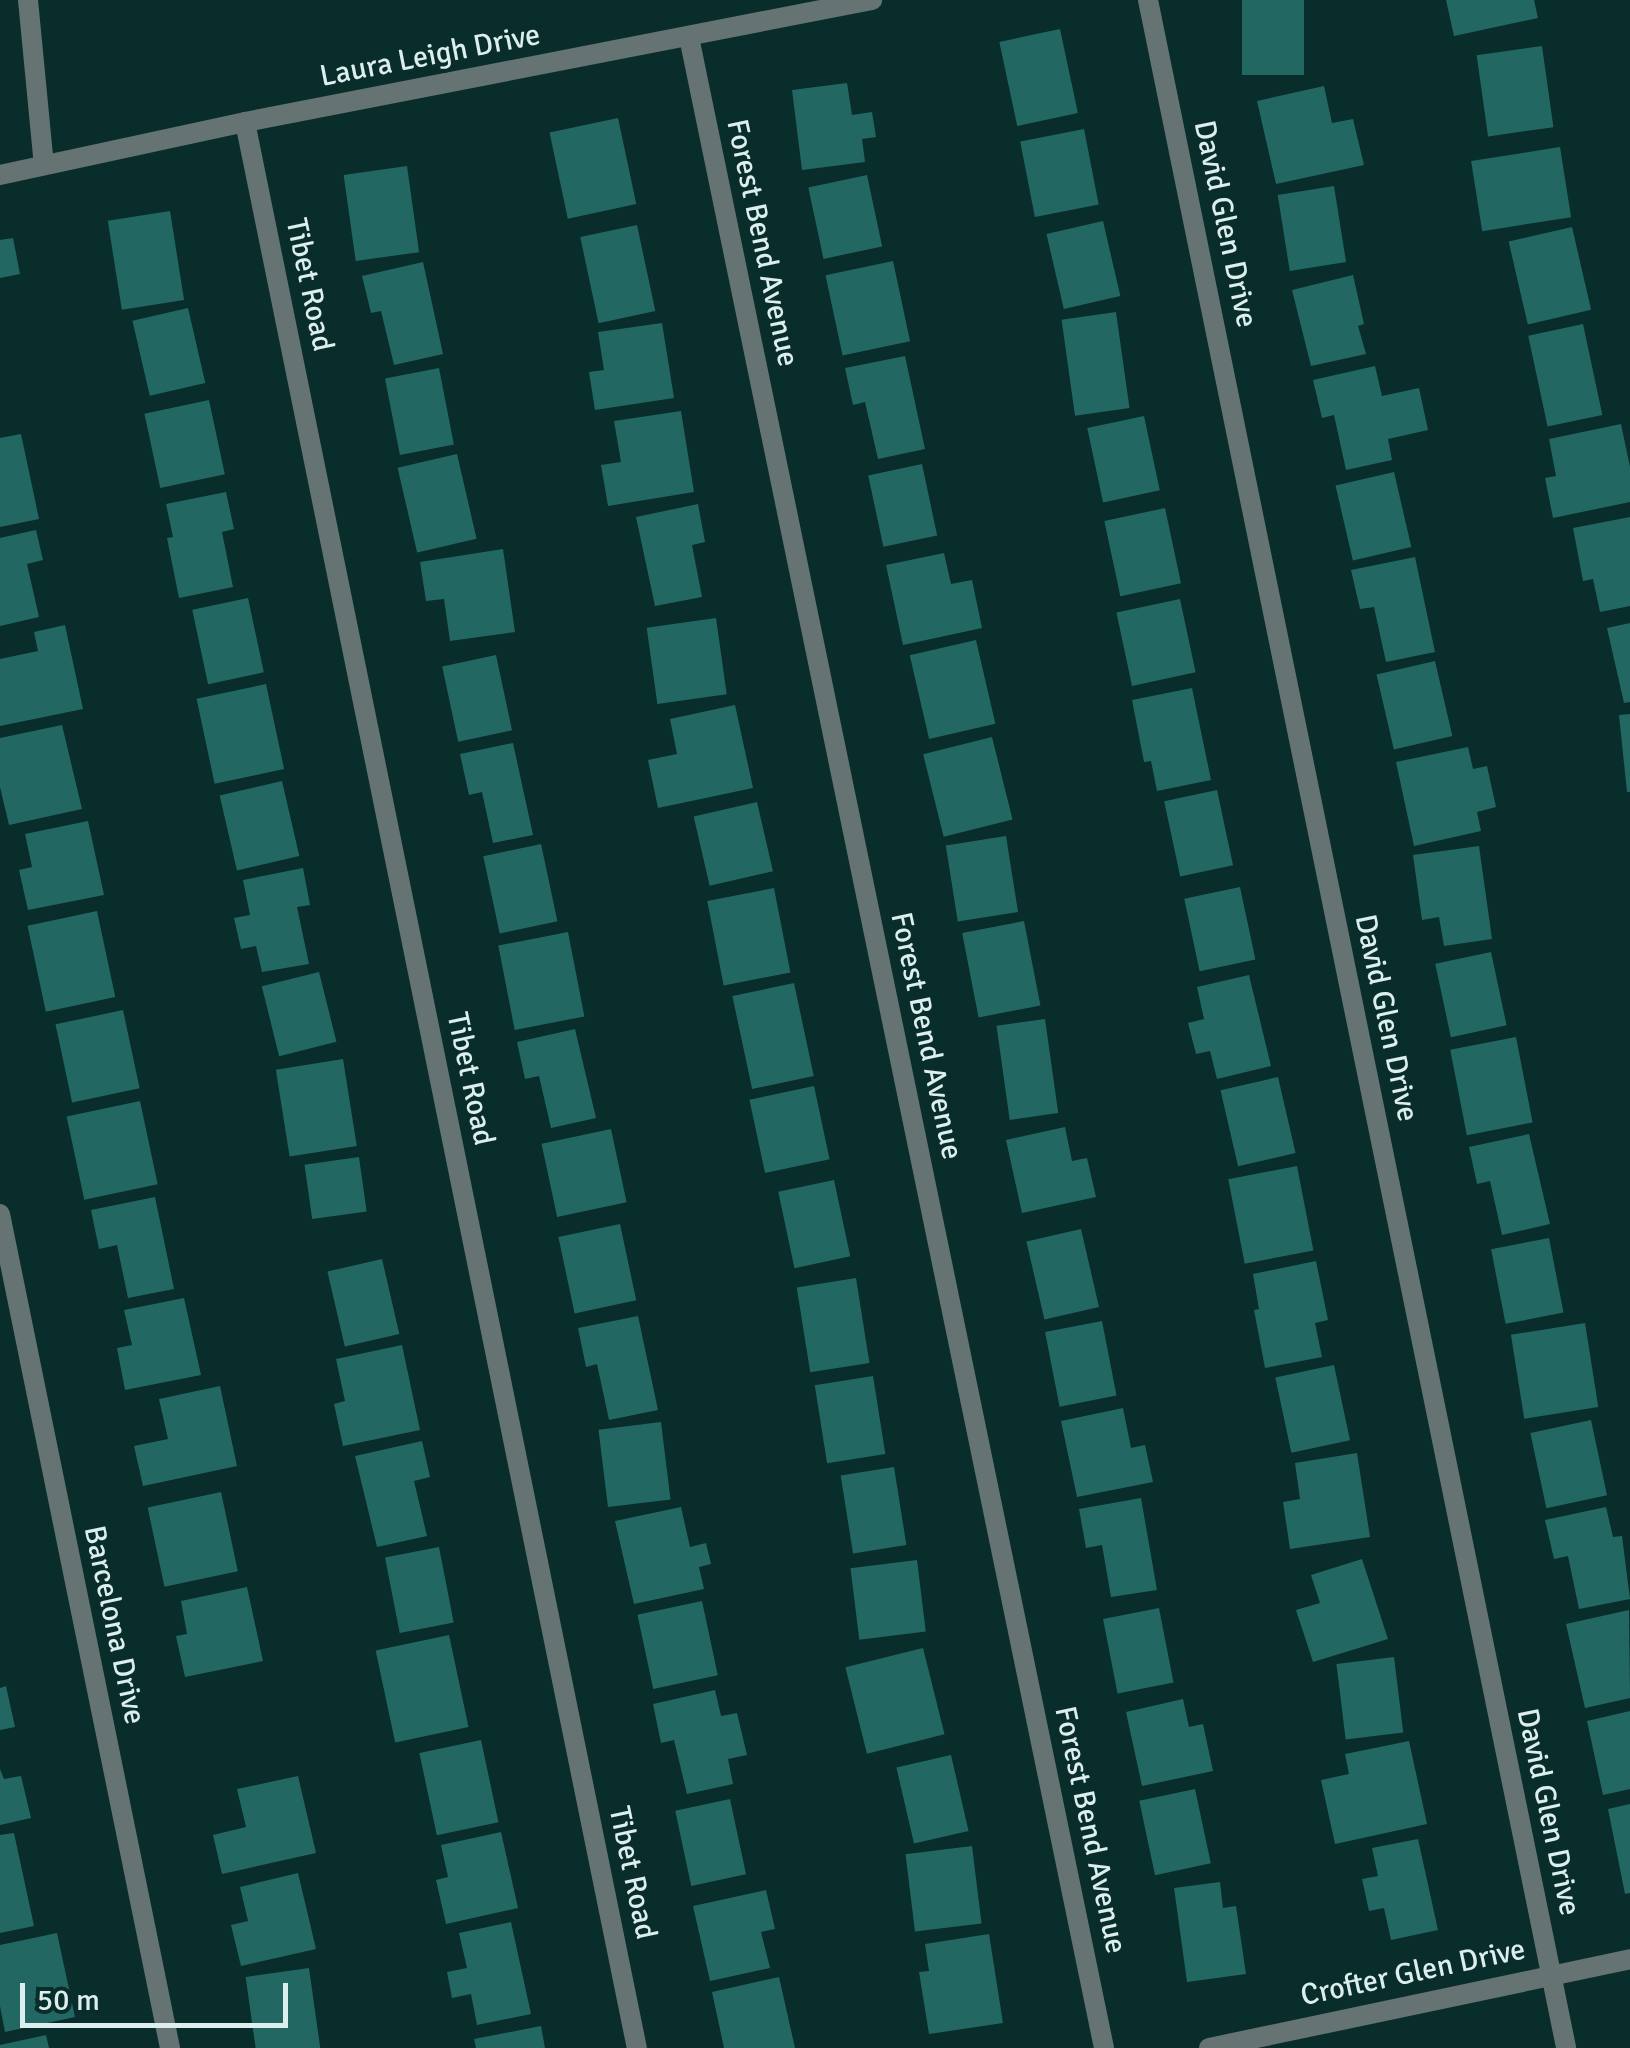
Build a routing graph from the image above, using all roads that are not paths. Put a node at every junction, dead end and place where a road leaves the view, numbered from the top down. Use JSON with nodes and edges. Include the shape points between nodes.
{"nodes":[{"id":1,"x":28,"y":0,"type":"edge"},
{"id":2,"x":872,"y":0,"type":"edge"},
{"id":3,"x":1148,"y":0,"type":"edge"},
{"id":4,"x":689,"y":37,"type":"junction"},
{"id":5,"x":245,"y":122,"type":"junction"},
{"id":6,"x":44,"y":165,"type":"junction"},
{"id":7,"x":0,"y":175,"type":"edge"},
{"id":8,"x":0,"y":1214,"type":"edge"},
{"id":9,"x":1630,"y":1958,"type":"edge"},
{"id":10,"x":1550,"y":1974,"type":"junction"},
{"id":11,"x":170,"y":2048,"type":"edge"},
{"id":12,"x":637,"y":2048,"type":"edge"},
{"id":13,"x":1104,"y":2048,"type":"edge"},
{"id":14,"x":1209,"y":2048,"type":"edge"},
{"id":15,"x":1566,"y":2048,"type":"edge"}],
"edges":[{"from":1,"to":6,"type":"street"},
{"from":2,"to":4,"type":"street","name":"Laura Leigh Drive"},
{"from":3,"to":10,"type":"street","name":"David Glen Drive"},
{"from":4,"to":5,"type":"street","name":"Laura Leigh Drive"},
{"from":4,"to":13,"type":"street","name":"Forest Bend Avenue"},
{"from":5,"to":6,"type":"street","name":"Laura Leigh Drive"},
{"from":5,"to":12,"type":"street","name":"Tibet Road"},
{"from":6,"to":7,"type":"street","name":"Laura Leigh Drive"},
{"from":8,"to":11,"type":"street","name":"Barcelona Drive"},
{"from":9,"to":10,"type":"street","name":"Crofter Glen Drive"},
{"from":10,"to":14,"type":"street","name":"Crofter Glen Drive"},
{"from":10,"to":15,"type":"street","name":"David Glen Drive"}]}
